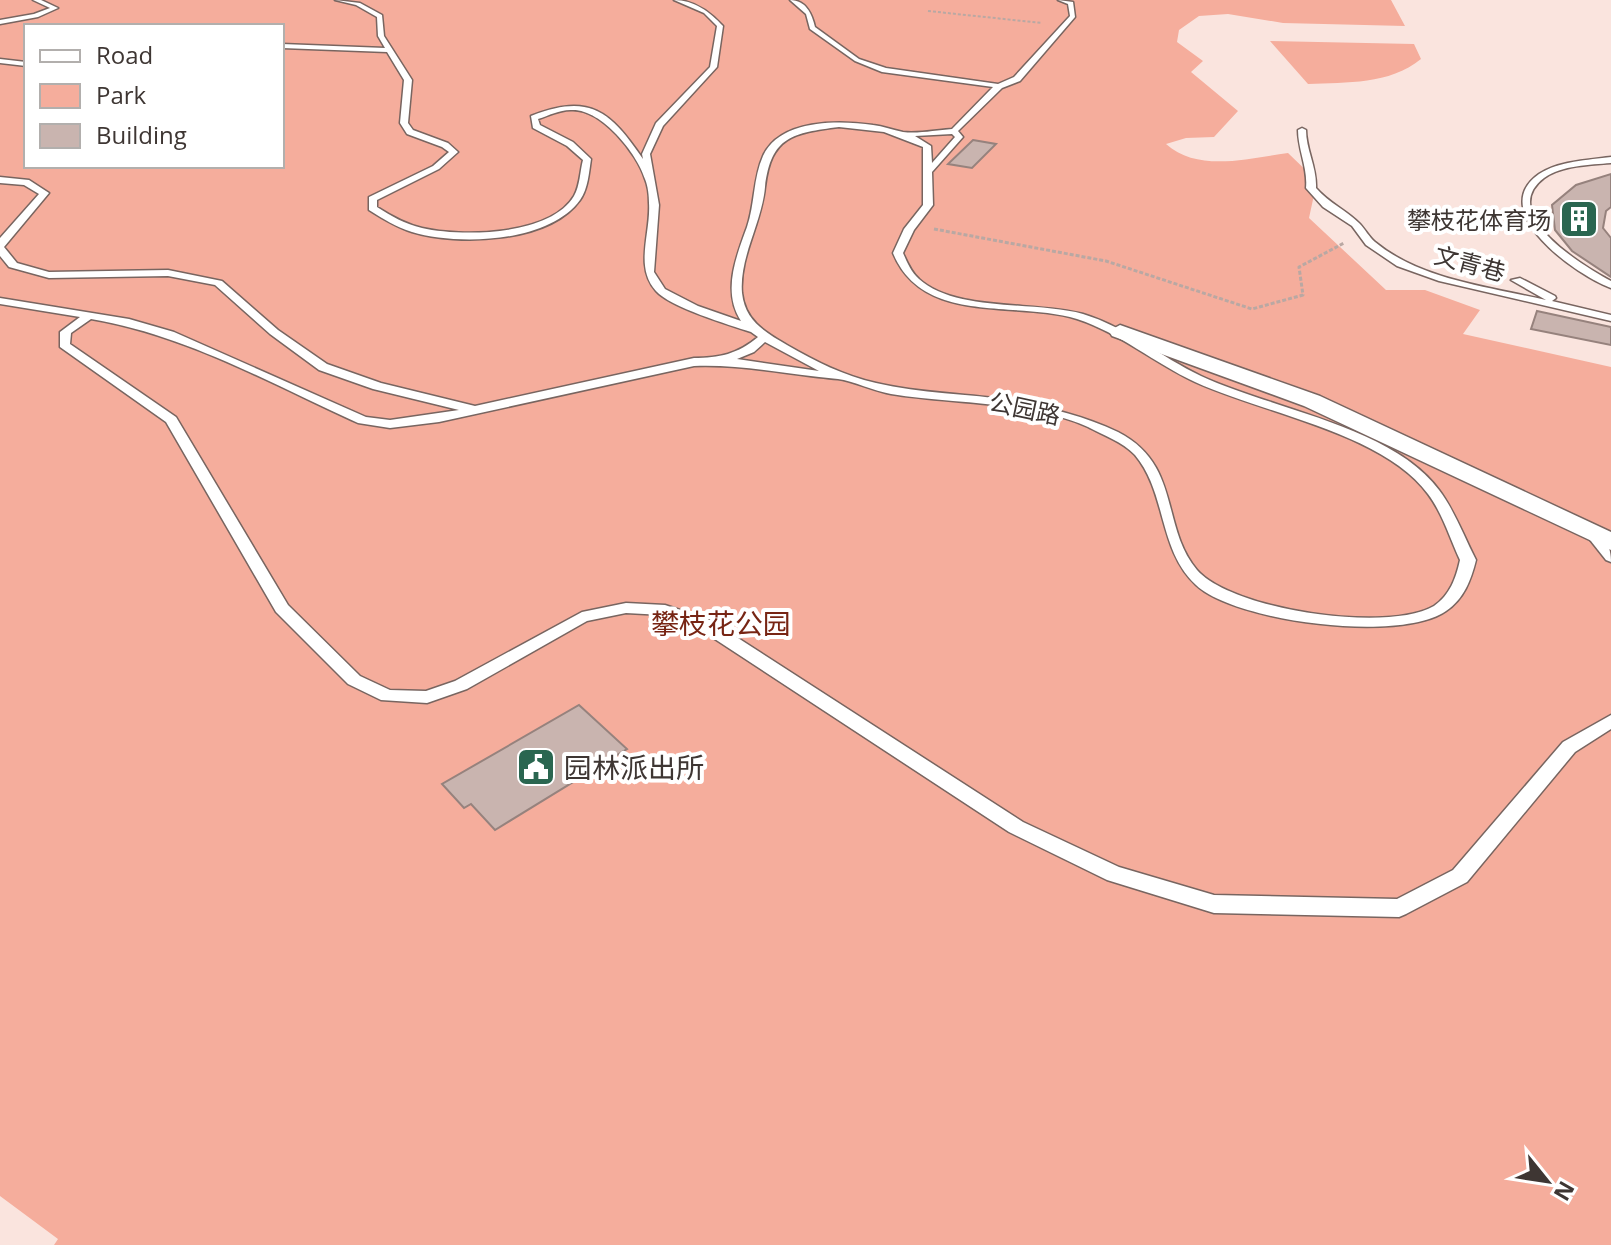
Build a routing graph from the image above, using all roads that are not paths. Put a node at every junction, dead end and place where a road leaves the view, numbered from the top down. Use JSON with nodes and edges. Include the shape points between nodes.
{"nodes":[{"id":1,"x":36,"y":0,"type":"edge"},
{"id":2,"x":338,"y":0,"type":"edge"},
{"id":3,"x":677,"y":0,"type":"edge"},
{"id":4,"x":793,"y":0,"type":"edge"},
{"id":5,"x":1061,"y":0,"type":"edge"},
{"id":6,"x":0,"y":22,"type":"edge"},
{"id":7,"x":284,"y":46,"type":"edge"},
{"id":8,"x":388,"y":50,"type":"junction"},
{"id":9,"x":0,"y":61,"type":"edge"},
{"id":10,"x":24,"y":64,"type":"edge"},
{"id":11,"x":999,"y":86,"type":"junction"},
{"id":12,"x":1302,"y":130,"type":"dead end"},
{"id":13,"x":954,"y":131,"type":"junction"},
{"id":14,"x":908,"y":134,"type":"junction"},
{"id":15,"x":1611,"y":160,"type":"edge"},
{"id":16,"x":930,"y":170,"type":"junction"},
{"id":17,"x":649,"y":177,"type":"junction"},
{"id":18,"x":0,"y":180,"type":"edge"},
{"id":19,"x":0,"y":248,"type":"edge"},
{"id":20,"x":1516,"y":280,"type":"dead end"},
{"id":21,"x":1611,"y":285,"type":"edge"},
{"id":22,"x":0,"y":301,"type":"edge"},
{"id":23,"x":90,"y":315,"type":"junction"},
{"id":24,"x":1598,"y":316,"type":"junction"},
{"id":25,"x":1611,"y":318,"type":"edge"},
{"id":26,"x":1120,"y":331,"type":"junction"},
{"id":27,"x":759,"y":333,"type":"junction"},
{"id":28,"x":724,"y":361,"type":"junction"},
{"id":29,"x":849,"y":380,"type":"junction"},
{"id":30,"x":477,"y":411,"type":"junction"},
{"id":31,"x":1589,"y":530,"type":"junction"},
{"id":32,"x":1611,"y":542,"type":"edge"},
{"id":33,"x":1611,"y":557,"type":"edge"},
{"id":34,"x":1611,"y":721,"type":"edge"}],
"edges":[{"from":1,"to":6,"type":"lane","via":[[55,8]]},
{"from":2,"to":8,"type":"lane","via":[[380,16]]},
{"from":3,"to":17,"type":"lane","via":[[706,12],[720,26],[713,67],[659,125],[646,154]]},
{"from":4,"to":11,"type":"lane","via":[[809,13],[812,28],[857,60],[914,75]]},
{"from":5,"to":11,"type":"lane","via":[[1071,3],[1073,16],[1017,79]]},
{"from":7,"to":8,"type":"lane"},
{"from":8,"to":17,"type":"lane","via":[[408,80],[404,123],[410,132],[454,152],[431,171],[372,199],[372,208],[382,218],[448,236],[483,237],[521,231],[553,217],[577,199],[587,159],[536,126],[534,118],[548,111],[585,109],[605,116],[619,128]]},
{"from":9,"to":10,"type":"lane"},
{"from":11,"to":13,"type":"lane"},
{"from":12,"to":24,"type":"lane","name":"文青巷","via":[[1300,146],[1314,172],[1311,188],[1401,264]]},
{"from":13,"to":14,"type":"lane"},
{"from":13,"to":16,"type":"lane","via":[[959,137]]},
{"from":14,"to":16,"type":"lane","via":[[927,146]]},
{"from":14,"to":27,"type":"lane","via":[[839,125],[806,128],[775,141],[762,160],[760,204],[739,253],[740,309]]},
{"from":15,"to":21,"type":"lane","via":[[1568,165],[1543,175],[1529,188],[1524,206],[1530,225],[1552,249]]},
{"from":16,"to":26,"type":"lane","name":"公园路","via":[[928,205],[898,253],[907,277],[936,294],[965,302],[1041,306]]},
{"from":17,"to":27,"type":"lane","name":"公园路","via":[[654,205],[649,272],[661,291]]},
{"from":18,"to":19,"type":"lane","via":[[26,182],[44,193]]},
{"from":19,"to":30,"type":"lane","via":[[13,265],[49,275],[168,273],[218,283],[323,367]]},
{"from":20,"to":24,"type":"lane"},
{"from":22,"to":23,"type":"lane"},
{"from":23,"to":30,"type":"lane","via":[[170,334],[363,420],[390,424]]},
{"from":23,"to":34,"type":"lane","via":[[66,332],[64,345],[171,420],[282,608],[354,680],[387,696],[427,697],[461,685],[582,617],[626,608],[665,610],[704,624],[1016,827],[1114,874],[1214,904],[1399,908],[1460,876],[1569,747]]},
{"from":24,"to":25,"type":"lane","name":"文青巷"},
{"from":26,"to":29,"type":"lane","name":"公园路","via":[[1200,380],[1391,456],[1430,487],[1468,560],[1461,589],[1436,612],[1388,622],[1294,616],[1241,604],[1205,587],[1180,562],[1159,484],[1138,451],[1089,423],[1013,402],[891,390]]},
{"from":26,"to":31,"type":"street","name":"公园路","via":[[1312,401]]},
{"from":27,"to":28,"type":"lane","via":[[750,350]]},
{"from":27,"to":29,"type":"lane","name":"公园路"},
{"from":28,"to":29,"type":"lane"},
{"from":28,"to":30,"type":"lane","via":[[694,362]]},
{"from":31,"to":32,"type":"street","name":"公园路"},
{"from":31,"to":33,"type":"lane"}]}
